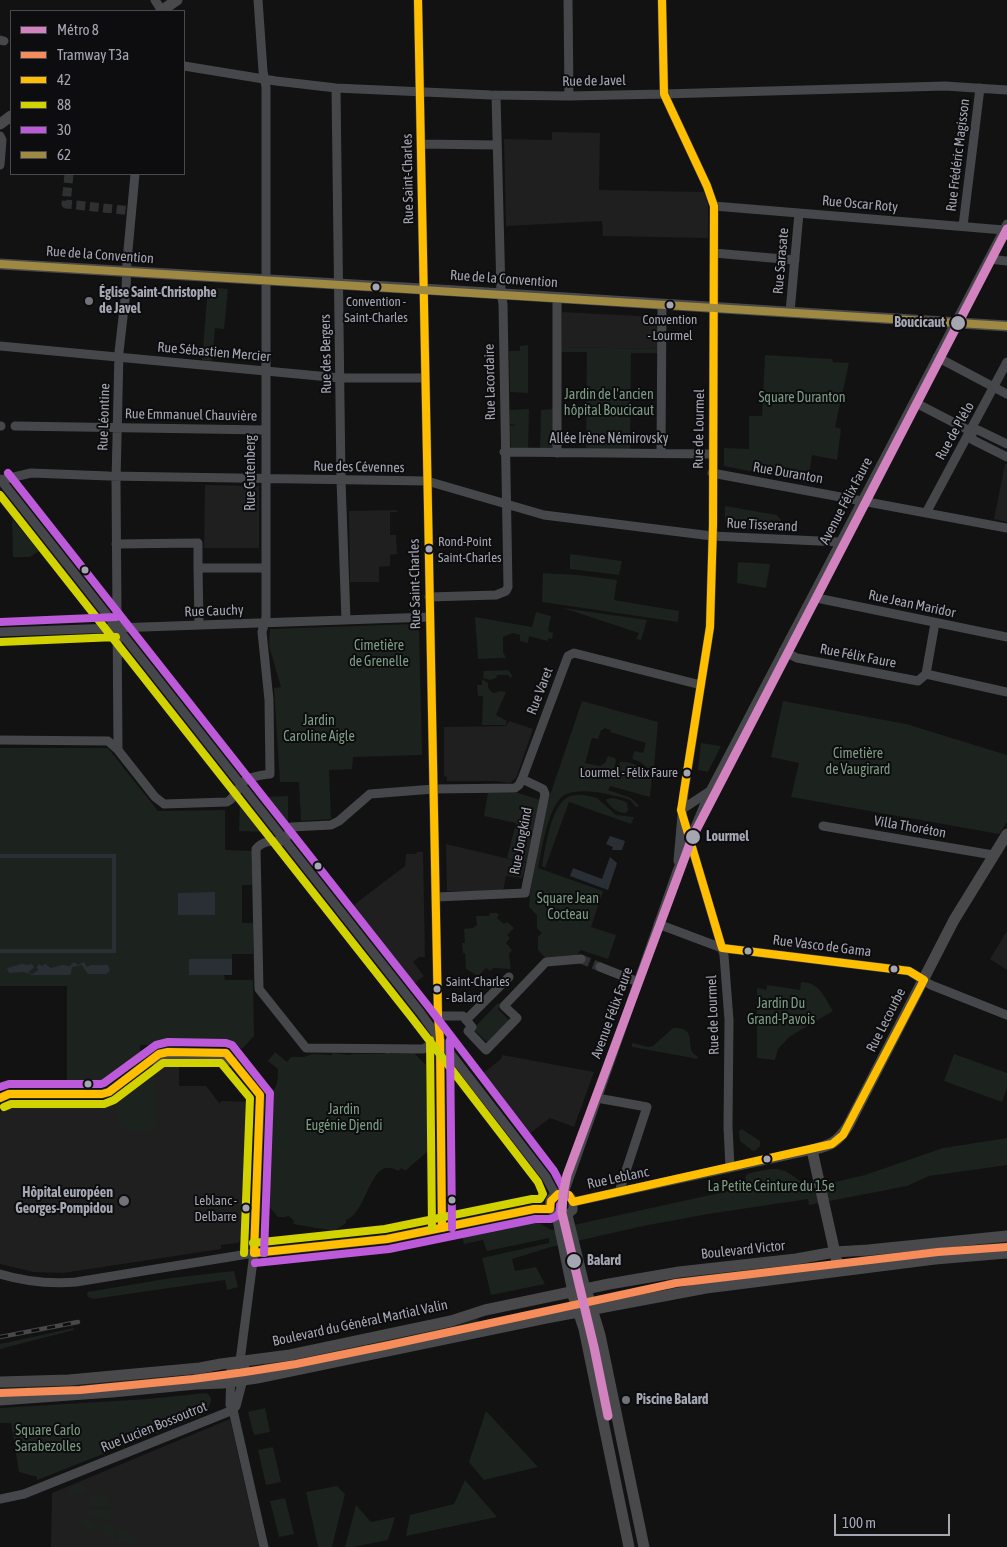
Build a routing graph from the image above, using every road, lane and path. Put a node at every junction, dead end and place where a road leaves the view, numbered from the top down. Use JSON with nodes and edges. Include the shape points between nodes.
{"nodes":[{"id":1,"x":177,"y":0,"type":"edge"},
{"id":2,"x":258,"y":0,"type":"edge"},
{"id":3,"x":418,"y":0,"type":"edge"},
{"id":4,"x":568,"y":0,"type":"edge"},
{"id":5,"x":662,"y":0,"type":"edge"},
{"id":6,"x":163,"y":10,"type":"edge"},
{"id":7,"x":185,"y":66,"type":"edge"},
{"id":8,"x":265,"y":79,"type":"junction"},
{"id":9,"x":336,"y":88,"type":"junction"},
{"id":10,"x":980,"y":88,"type":"junction"},
{"id":11,"x":1007,"y":90,"type":"edge"},
{"id":12,"x":420,"y":92,"type":"junction"},
{"id":13,"x":664,"y":94,"type":"junction"},
{"id":14,"x":496,"y":95,"type":"junction"},
{"id":15,"x":569,"y":96,"type":"junction"},
{"id":16,"x":0,"y":136,"type":"edge"},
{"id":17,"x":421,"y":144,"type":"junction"},
{"id":18,"x":496,"y":145,"type":"junction"},
{"id":19,"x":0,"y":165,"type":"edge"},
{"id":20,"x":135,"y":175,"type":"edge"},
{"id":21,"x":714,"y":206,"type":"junction"},
{"id":22,"x":799,"y":213,"type":"junction"},
{"id":23,"x":963,"y":226,"type":"junction"},
{"id":24,"x":1006,"y":227,"type":"edge"},
{"id":25,"x":714,"y":253,"type":"junction"},
{"id":26,"x":989,"y":259,"type":"junction"},
{"id":27,"x":795,"y":260,"type":"junction"},
{"id":28,"x":1007,"y":261,"type":"edge"},
{"id":29,"x":0,"y":264,"type":"edge"},
{"id":30,"x":126,"y":272,"type":"junction"},
{"id":31,"x":266,"y":280,"type":"junction"},
{"id":32,"x":338,"y":285,"type":"junction"},
{"id":33,"x":424,"y":289,"type":"junction"},
{"id":34,"x":501,"y":293,"type":"junction"},
{"id":35,"x":557,"y":297,"type":"junction"},
{"id":36,"x":662,"y":304,"type":"junction"},
{"id":37,"x":714,"y":307,"type":"junction"},
{"id":38,"x":790,"y":312,"type":"junction"},
{"id":39,"x":956,"y":322,"type":"junction"},
{"id":40,"x":1007,"y":326,"type":"edge"},
{"id":41,"x":0,"y":346,"type":"edge"},
{"id":42,"x":119,"y":358,"type":"junction"},
{"id":43,"x":937,"y":358,"type":"junction"},
{"id":44,"x":1007,"y":362,"type":"edge"},
{"id":45,"x":266,"y":371,"type":"junction"},
{"id":46,"x":340,"y":378,"type":"junction"},
{"id":47,"x":425,"y":378,"type":"junction"},
{"id":48,"x":994,"y":388,"type":"junction"},
{"id":49,"x":1007,"y":394,"type":"edge"},
{"id":50,"x":914,"y":402,"type":"junction"},
{"id":51,"x":15,"y":426,"type":"dead end"},
{"id":52,"x":117,"y":426,"type":"junction"},
{"id":53,"x":265,"y":430,"type":"junction"},
{"id":54,"x":970,"y":431,"type":"junction"},
{"id":55,"x":1007,"y":444,"type":"edge"},
{"id":56,"x":504,"y":452,"type":"junction"},
{"id":57,"x":557,"y":453,"type":"junction"},
{"id":58,"x":661,"y":453,"type":"junction"},
{"id":59,"x":712,"y":454,"type":"junction"},
{"id":60,"x":1007,"y":457,"type":"edge"},
{"id":61,"x":712,"y":473,"type":"junction"},
{"id":62,"x":116,"y":476,"type":"junction"},
{"id":63,"x":0,"y":479,"type":"edge"},
{"id":64,"x":265,"y":479,"type":"junction"},
{"id":65,"x":341,"y":480,"type":"junction"},
{"id":66,"x":427,"y":481,"type":"junction"},
{"id":67,"x":862,"y":500,"type":"junction"},
{"id":68,"x":506,"y":504,"type":"junction"},
{"id":69,"x":926,"y":513,"type":"junction"},
{"id":70,"x":1007,"y":528,"type":"edge"},
{"id":71,"x":712,"y":536,"type":"junction"},
{"id":72,"x":840,"y":542,"type":"junction"},
{"id":73,"x":116,"y":544,"type":"junction"},
{"id":74,"x":198,"y":568,"type":"junction"},
{"id":75,"x":265,"y":568,"type":"junction"},
{"id":76,"x":429,"y":596,"type":"junction"},
{"id":77,"x":812,"y":597,"type":"junction"},
{"id":78,"x":430,"y":617,"type":"junction"},
{"id":79,"x":346,"y":620,"type":"junction"},
{"id":80,"x":264,"y":623,"type":"junction"},
{"id":81,"x":935,"y":623,"type":"junction"},
{"id":82,"x":200,"y":625,"type":"junction"},
{"id":83,"x":116,"y":627,"type":"junction"},
{"id":84,"x":0,"y":632,"type":"edge"},
{"id":85,"x":1007,"y":637,"type":"edge"},
{"id":86,"x":783,"y":651,"type":"junction"},
{"id":87,"x":926,"y":674,"type":"junction"},
{"id":88,"x":701,"y":685,"type":"junction"},
{"id":89,"x":1007,"y":692,"type":"edge"},
{"id":90,"x":0,"y":740,"type":"edge"},
{"id":91,"x":118,"y":750,"type":"junction"},
{"id":92,"x":522,"y":780,"type":"junction"},
{"id":93,"x":240,"y":785,"type":"junction"},
{"id":94,"x":434,"y":789,"type":"junction"},
{"id":95,"x":710,"y":791,"type":"junction"},
{"id":96,"x":681,"y":810,"type":"junction"},
{"id":97,"x":696,"y":823,"type":"junction"},
{"id":98,"x":823,"y":826,"type":"dead end"},
{"id":99,"x":1007,"y":834,"type":"edge"},
{"id":100,"x":690,"y":838,"type":"junction"},
{"id":101,"x":285,"y":841,"type":"junction"},
{"id":102,"x":993,"y":855,"type":"junction"},
{"id":103,"x":698,"y":864,"type":"junction"},
{"id":104,"x":678,"y":868,"type":"junction"},
{"id":105,"x":436,"y":896,"type":"junction"},
{"id":106,"x":658,"y":924,"type":"junction"},
{"id":107,"x":722,"y":948,"type":"junction"},
{"id":108,"x":581,"y":959,"type":"tunnel mouth"},
{"id":109,"x":600,"y":967,"type":"tunnel mouth"},
{"id":110,"x":508,"y":976,"type":"dead end"},
{"id":111,"x":924,"y":980,"type":"junction"},
{"id":112,"x":638,"y":982,"type":"junction"},
{"id":113,"x":1007,"y":1015,"type":"edge"},
{"id":114,"x":438,"y":1016,"type":"junction"},
{"id":115,"x":469,"y":1023,"type":"junction"},
{"id":116,"x":440,"y":1040,"type":"junction"},
{"id":117,"x":0,"y":1098,"type":"edge"},
{"id":118,"x":597,"y":1098,"type":"junction"},
{"id":119,"x":812,"y":1150,"type":"junction"},
{"id":120,"x":730,"y":1168,"type":"junction"},
{"id":121,"x":619,"y":1192,"type":"junction"},
{"id":122,"x":560,"y":1194,"type":"junction"},
{"id":123,"x":573,"y":1202,"type":"junction"},
{"id":124,"x":553,"y":1212,"type":"junction"},
{"id":125,"x":568,"y":1215,"type":"junction"},
{"id":126,"x":442,"y":1228,"type":"junction"},
{"id":127,"x":1007,"y":1236,"type":"edge"},
{"id":128,"x":834,"y":1252,"type":"junction"},
{"id":129,"x":254,"y":1253,"type":"junction"},
{"id":130,"x":1007,"y":1253,"type":"edge"},
{"id":131,"x":839,"y":1271,"type":"junction"},
{"id":132,"x":0,"y":1274,"type":"edge"},
{"id":133,"x":586,"y":1289,"type":"junction"},
{"id":134,"x":572,"y":1292,"type":"junction"},
{"id":135,"x":485,"y":1310,"type":"joint"},
{"id":136,"x":592,"y":1310,"type":"junction"},
{"id":137,"x":578,"y":1314,"type":"junction"},
{"id":138,"x":240,"y":1361,"type":"junction"},
{"id":139,"x":0,"y":1382,"type":"edge"},
{"id":140,"x":236,"y":1384,"type":"junction"},
{"id":141,"x":0,"y":1400,"type":"edge"},
{"id":142,"x":233,"y":1410,"type":"junction"},
{"id":143,"x":0,"y":1498,"type":"edge"},
{"id":144,"x":264,"y":1547,"type":"edge"},
{"id":145,"x":629,"y":1547,"type":"edge"},
{"id":146,"x":644,"y":1547,"type":"edge"}],
"edges":[{"from":1,"to":6,"type":"main road"},
{"from":2,"to":8,"type":"street","name":"Rue Gutenberg"},
{"from":3,"to":12,"type":"street","name":"Rue Saint-Charles"},
{"from":4,"to":15,"type":"street"},
{"from":5,"to":13,"type":"street","name":"Rue de Lourmel"},
{"from":7,"to":8,"type":"street","name":"Rue de Javel"},
{"from":8,"to":9,"type":"street","name":"Rue de Javel"},
{"from":8,"to":31,"type":"street","name":"Rue Gutenberg"},
{"from":9,"to":12,"type":"street","name":"Rue de Javel"},
{"from":9,"to":32,"type":"street","name":"Rue des Bergers"},
{"from":10,"to":11,"type":"street","name":"Rue de Javel"},
{"from":10,"to":13,"type":"street","name":"Rue de Javel","via":[[945,86]]},
{"from":10,"to":23,"type":"street","name":"Rue Frédéric Magisson"},
{"from":12,"to":14,"type":"street","name":"Rue de Javel"},
{"from":12,"to":17,"type":"street","name":"Rue Saint-Charles"},
{"from":13,"to":15,"type":"street","name":"Rue de Javel"},
{"from":13,"to":21,"type":"street","name":"Rue de Lourmel"},
{"from":14,"to":15,"type":"street","name":"Rue de Javel"},
{"from":14,"to":18,"type":"street","name":"Rue Lacordaire"},
{"from":16,"to":19,"type":"street"},
{"from":17,"to":18,"type":"street"},
{"from":17,"to":33,"type":"street","name":"Rue Saint-Charles"},
{"from":18,"to":34,"type":"street","name":"Rue Lacordaire"},
{"from":20,"to":30,"type":"street","name":"Rue Léontine"},
{"from":21,"to":22,"type":"street","name":"Rue Oscar Roty"},
{"from":21,"to":25,"type":"street","name":"Rue de Lourmel"},
{"from":22,"to":23,"type":"street","name":"Rue Oscar Roty"},
{"from":22,"to":27,"type":"street","name":"Rue Sarasate"},
{"from":23,"to":24,"type":"street","name":"Rue Oscar Roty"},
{"from":24,"to":26,"type":"street","name":"Avenue Félix Faure"},
{"from":25,"to":27,"type":"street"},
{"from":25,"to":37,"type":"street","name":"Rue de Lourmel"},
{"from":26,"to":28,"type":"street"},
{"from":26,"to":39,"type":"street","name":"Avenue Félix Faure"},
{"from":27,"to":38,"type":"street","name":"Rue Sarasate"},
{"from":29,"to":30,"type":"main road","name":"Rue de la Convention"},
{"from":30,"to":31,"type":"main road","name":"Rue de la Convention"},
{"from":30,"to":42,"type":"street","name":"Rue Léontine"},
{"from":31,"to":32,"type":"main road","name":"Rue de la Convention"},
{"from":31,"to":45,"type":"street","name":"Rue Gutenberg"},
{"from":32,"to":33,"type":"main road","name":"Rue de la Convention"},
{"from":32,"to":46,"type":"street","name":"Rue des Bergers"},
{"from":33,"to":34,"type":"main road","name":"Rue de la Convention"},
{"from":33,"to":47,"type":"street","name":"Rue Saint-Charles"},
{"from":34,"to":35,"type":"main road","name":"Rue de la Convention"},
{"from":34,"to":56,"type":"street","name":"Rue Lacordaire"},
{"from":35,"to":36,"type":"main road","name":"Rue de la Convention"},
{"from":35,"to":57,"type":"street"},
{"from":36,"to":37,"type":"main road","name":"Rue de la Convention"},
{"from":36,"to":58,"type":"street"},
{"from":37,"to":38,"type":"main road","name":"Rue de la Convention"},
{"from":37,"to":59,"type":"street","name":"Rue de Lourmel"},
{"from":38,"to":39,"type":"main road","name":"Rue de la Convention"},
{"from":39,"to":40,"type":"main road","name":"Rue de la Convention"},
{"from":39,"to":43,"type":"street","name":"Avenue Félix Faure"},
{"from":41,"to":42,"type":"street","name":"Rue Sébastien Mercier"},
{"from":42,"to":45,"type":"street","name":"Rue Sébastien Mercier"},
{"from":42,"to":52,"type":"street","name":"Rue Léontine"},
{"from":43,"to":48,"type":"street"},
{"from":43,"to":50,"type":"street","name":"Avenue Félix Faure"},
{"from":44,"to":48,"type":"street","name":"Rue de Plélo"},
{"from":45,"to":46,"type":"street","name":"Rue Sébastien Mercier"},
{"from":45,"to":53,"type":"street","name":"Rue Gutenberg"},
{"from":46,"to":47,"type":"street","name":"Rue Sébastien Mercier"},
{"from":46,"to":65,"type":"street","name":"Rue des Bergers"},
{"from":47,"to":66,"type":"street","name":"Rue Saint-Charles"},
{"from":48,"to":49,"type":"street"},
{"from":48,"to":54,"type":"street","name":"Rue de Plélo"},
{"from":50,"to":54,"type":"street"},
{"from":50,"to":67,"type":"street","name":"Avenue Félix Faure"},
{"from":51,"to":52,"type":"street","name":"Rue Emmanuel Chauvière"},
{"from":52,"to":53,"type":"street","name":"Rue Emmanuel Chauvière"},
{"from":52,"to":62,"type":"street","name":"Rue Léontine"},
{"from":53,"to":64,"type":"street","name":"Rue Gutenberg"},
{"from":54,"to":55,"type":"street","via":[[978,430]]},
{"from":54,"to":60,"type":"street","via":[[973,440]]},
{"from":54,"to":69,"type":"street","name":"Rue de Plélo"},
{"from":56,"to":57,"type":"street","name":"Allée Irène Némirovsky"},
{"from":56,"to":68,"type":"street","name":"Rue Lacordaire"},
{"from":57,"to":58,"type":"street","name":"Allée Irène Némirovsky"},
{"from":58,"to":59,"type":"street","name":"Allée Irène Némirovsky"},
{"from":59,"to":61,"type":"street","name":"Rue de Lourmel"},
{"from":61,"to":67,"type":"street","name":"Rue Duranton"},
{"from":61,"to":71,"type":"street","name":"Rue de Lourmel"},
{"from":62,"to":63,"type":"street","name":"Rue des Cévennes","via":[[31,473]]},
{"from":62,"to":64,"type":"street","name":"Rue des Cévennes"},
{"from":62,"to":73,"type":"street","name":"Rue Léontine"},
{"from":63,"to":83,"type":"street"},
{"from":64,"to":65,"type":"street","name":"Rue des Cévennes"},
{"from":64,"to":75,"type":"street","name":"Rue Gutenberg"},
{"from":65,"to":66,"type":"street","name":"Rue des Cévennes"},
{"from":65,"to":79,"type":"street","name":"Rue des Bergers"},
{"from":66,"to":68,"type":"street","name":"Rue des Cévennes"},
{"from":66,"to":76,"type":"street","name":"Rue Saint-Charles"},
{"from":67,"to":69,"type":"street","name":"Rue Duranton"},
{"from":67,"to":72,"type":"street","name":"Avenue Félix Faure"},
{"from":68,"to":71,"type":"street","name":"Rue des Cévennes","via":[[544,515]]},
{"from":68,"to":76,"type":"street","name":"Rue Lacordaire","via":[[506,591],[496,595]]},
{"from":69,"to":70,"type":"street","name":"Rue Duranton"},
{"from":71,"to":72,"type":"street","name":"Rue Tisserand"},
{"from":71,"to":88,"type":"street","name":"Rue de Lourmel","via":[[710,627]]},
{"from":72,"to":77,"type":"street","name":"Avenue Félix Faure"},
{"from":73,"to":74,"type":"street","via":[[198,543]]},
{"from":73,"to":83,"type":"street","name":"Rue Léontine"},
{"from":74,"to":75,"type":"street"},
{"from":74,"to":82,"type":"street"},
{"from":75,"to":80,"type":"street","name":"Rue Gutenberg"},
{"from":76,"to":78,"type":"street","name":"Rue Saint-Charles"},
{"from":77,"to":81,"type":"street","name":"Rue Jean Maridor"},
{"from":77,"to":86,"type":"street","name":"Avenue Félix Faure"},
{"from":78,"to":79,"type":"street","name":"Rue Cauchy"},
{"from":78,"to":94,"type":"street","name":"Rue Saint-Charles"},
{"from":79,"to":80,"type":"street","name":"Rue Cauchy"},
{"from":80,"to":82,"type":"street","name":"Rue Cauchy"},
{"from":80,"to":93,"type":"street","name":"Rue Gutenberg","via":[[270,774],[247,779]]},
{"from":81,"to":85,"type":"street","name":"Rue Jean Maridor"},
{"from":81,"to":87,"type":"street"},
{"from":82,"to":83,"type":"street","name":"Rue Cauchy"},
{"from":83,"to":84,"type":"street","name":"Rue Cauchy"},
{"from":83,"to":91,"type":"street","name":"Rue Léontine"},
{"from":83,"to":93,"type":"street"},
{"from":86,"to":87,"type":"street","name":"Rue Félix Faure","via":[[797,658],[918,681]]},
{"from":86,"to":95,"type":"street","name":"Avenue Félix Faure"},
{"from":87,"to":89,"type":"street"},
{"from":88,"to":92,"type":"street","name":"Rue Varet","via":[[570,654]]},
{"from":88,"to":96,"type":"street","name":"Rue de Lourmel"},
{"from":90,"to":91,"type":"street","via":[[108,741]]},
{"from":91,"to":93,"type":"street","via":[[155,798],[164,804],[227,802]]},
{"from":92,"to":94,"type":"street","via":[[514,788]]},
{"from":92,"to":105,"type":"street","name":"Rue Jongkind","via":[[543,789],[545,794],[525,893]]},
{"from":93,"to":101,"type":"street"},
{"from":94,"to":101,"type":"street","via":[[370,794],[332,825],[291,827]]},
{"from":94,"to":105,"type":"street","name":"Rue Saint-Charles"},
{"from":95,"to":96,"type":"street","name":"Avenue Félix Faure"},
{"from":95,"to":97,"type":"street","name":"Avenue Félix Faure"},
{"from":96,"to":97,"type":"street","via":[[689,812]]},
{"from":96,"to":100,"type":"street","name":"Rue de Lourmel"},
{"from":96,"to":104,"type":"street","name":"Avenue Félix Faure"},
{"from":97,"to":100,"type":"street","name":"Avenue Félix Faure"},
{"from":98,"to":102,"type":"street","name":"Villa Thoréton"},
{"from":99,"to":102,"type":"main road","name":"Rue Lecourbe"},
{"from":100,"to":103,"type":"street","name":"Rue de Lourmel"},
{"from":100,"to":104,"type":"street","name":"Avenue Félix Faure"},
{"from":101,"to":116,"type":"street"},
{"from":101,"to":116,"type":"street","via":[[268,841],[256,849],[261,993],[307,1049],[423,1049]]},
{"from":102,"to":111,"type":"main road","name":"Rue Lecourbe","via":[[954,920]]},
{"from":103,"to":104,"type":"street"},
{"from":103,"to":107,"type":"street","name":"Rue de Lourmel"},
{"from":104,"to":106,"type":"street","name":"Avenue Félix Faure"},
{"from":105,"to":114,"type":"street","name":"Rue Saint-Charles"},
{"from":106,"to":107,"type":"street","name":"Rue Vasco de Gama"},
{"from":106,"to":112,"type":"street","name":"Avenue Félix Faure"},
{"from":107,"to":111,"type":"street","name":"Rue Vasco de Gama","via":[[909,971]]},
{"from":107,"to":120,"type":"street","name":"Rue de Lourmel","via":[[729,1020]]},
{"from":108,"to":115,"type":"street","via":[[546,962],[504,1006],[517,1018],[486,1050],[468,1031]]},
{"from":109,"to":112,"type":"street"},
{"from":110,"to":115,"type":"street"},
{"from":111,"to":113,"type":"street","name":"Rue Vasco de Gama"},
{"from":111,"to":119,"type":"main road","name":"Rue Lecourbe","via":[[848,1126],[837,1141]]},
{"from":112,"to":118,"type":"street","name":"Avenue Félix Faure"},
{"from":114,"to":115,"type":"street","via":[[463,1016]]},
{"from":114,"to":116,"type":"street","name":"Rue Saint-Charles"},
{"from":116,"to":122,"type":"street"},
{"from":116,"to":126,"type":"street","name":"Rue Saint-Charles"},
{"from":117,"to":129,"type":"street","via":[[9,1094],[102,1094],[159,1054],[226,1053],[260,1095]]},
{"from":118,"to":121,"type":"street","via":[[647,1107]]},
{"from":118,"to":122,"type":"street","name":"Avenue Félix Faure"},
{"from":119,"to":120,"type":"street","name":"Rue Leblanc"},
{"from":119,"to":128,"type":"main road"},
{"from":120,"to":121,"type":"street","name":"Rue Leblanc"},
{"from":121,"to":123,"type":"street","name":"Rue Leblanc"},
{"from":122,"to":123,"type":"street","via":[[572,1198]]},
{"from":122,"to":124,"type":"street","via":[[550,1202]]},
{"from":123,"to":125,"type":"street","via":[[573,1210]]},
{"from":124,"to":125,"type":"street","via":[[563,1217]]},
{"from":124,"to":126,"type":"street","via":[[534,1209]]},
{"from":124,"to":134,"type":"street"},
{"from":125,"to":133,"type":"street"},
{"from":126,"to":129,"type":"street","via":[[386,1239]]},
{"from":127,"to":128,"type":"main road","name":"Boulevard Victor"},
{"from":128,"to":131,"type":"main road"},
{"from":128,"to":133,"type":"main road","name":"Boulevard Victor","via":[[679,1272]]},
{"from":129,"to":132,"type":"street","via":[[76,1282],[48,1284]]},
{"from":129,"to":138,"type":"street"},
{"from":130,"to":131,"type":"main road"},
{"from":131,"to":136,"type":"main road","via":[[718,1286]]},
{"from":133,"to":134,"type":"main road","name":"Boulevard Victor"},
{"from":133,"to":136,"type":"main road"},
{"from":134,"to":135,"type":"main road","name":"Boulevard Victor"},
{"from":134,"to":137,"type":"main road"},
{"from":135,"to":138,"type":"main road","name":"Boulevard du Général Martial Valin","via":[[452,1321],[300,1353]]},
{"from":136,"to":137,"type":"main road"},
{"from":136,"to":146,"type":"main road"},
{"from":137,"to":140,"type":"main road"},
{"from":137,"to":145,"type":"main road","via":[[584,1329]]},
{"from":138,"to":139,"type":"main road","name":"Boulevard du Général Martial Valin","via":[[128,1376]]},
{"from":138,"to":140,"type":"street","via":[[245,1368]]},
{"from":138,"to":140,"type":"street","via":[[231,1370]]},
{"from":140,"to":141,"type":"main road","via":[[196,1384]]},
{"from":140,"to":142,"type":"street","via":[[236,1406]]},
{"from":142,"to":143,"type":"street","name":"Rue Lucien Bossoutrot","via":[[24,1494]]},
{"from":142,"to":144,"type":"street"}]}
